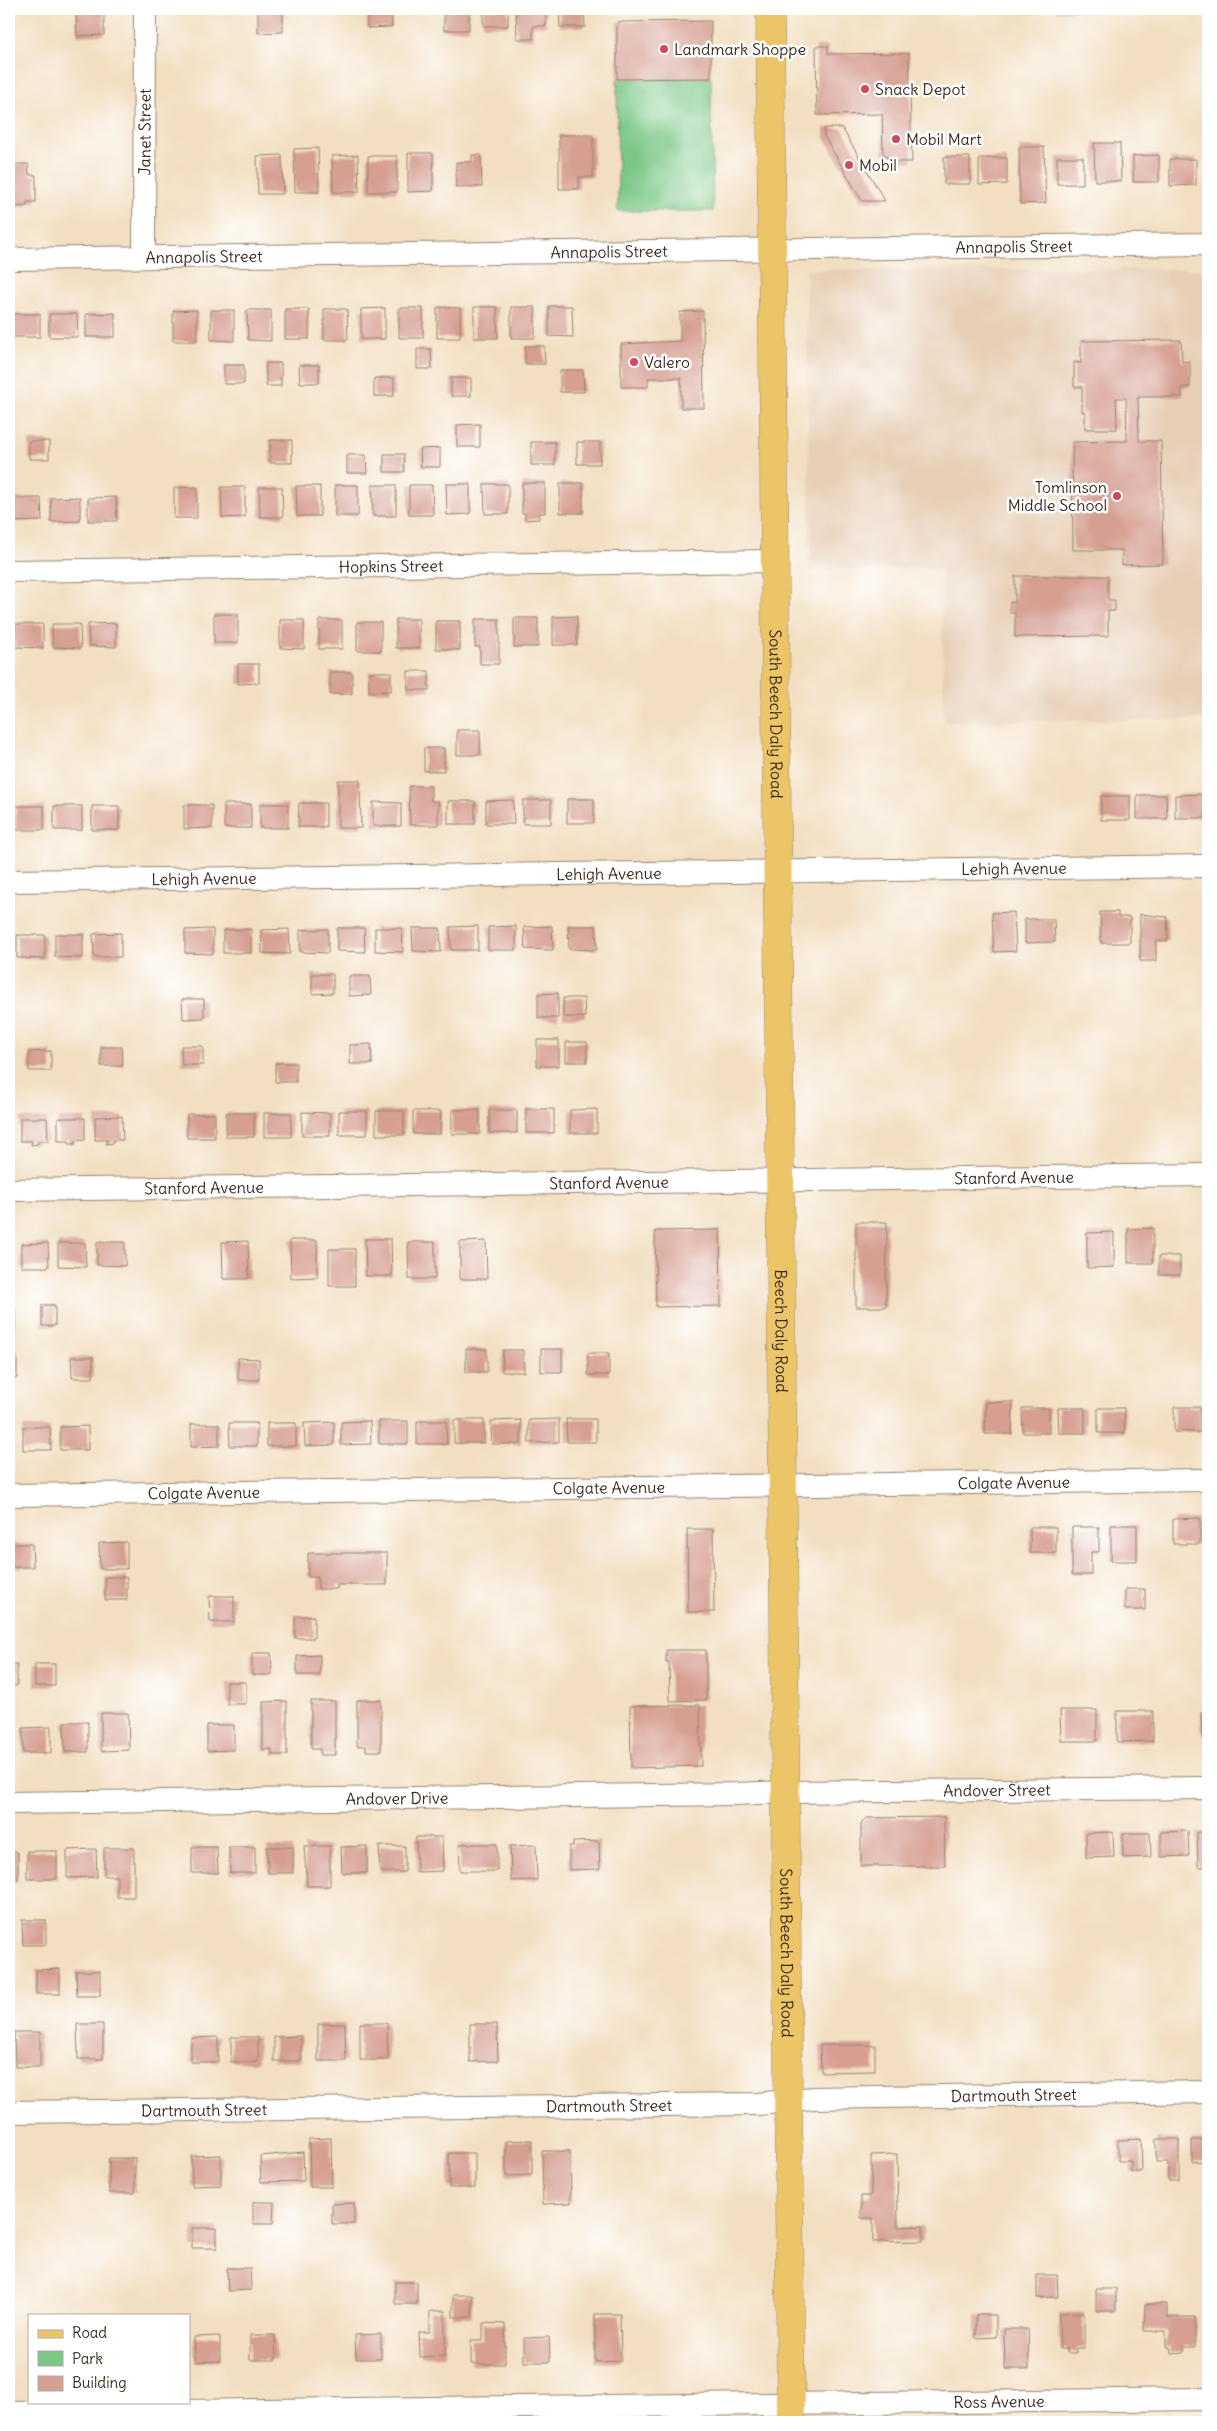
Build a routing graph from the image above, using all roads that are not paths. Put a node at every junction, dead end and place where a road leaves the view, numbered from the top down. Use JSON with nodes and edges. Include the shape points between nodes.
{"nodes":[{"id":1,"x":145,"y":9,"type":"edge"},
{"id":2,"x":770,"y":9,"type":"edge"},
{"id":3,"x":1208,"y":244,"type":"edge"},
{"id":4,"x":771,"y":249,"type":"junction"},
{"id":5,"x":144,"y":256,"type":"junction"},
{"id":6,"x":9,"y":258,"type":"edge"},
{"id":7,"x":774,"y":560,"type":"junction"},
{"id":8,"x":9,"y":571,"type":"edge"},
{"id":9,"x":1208,"y":866,"type":"edge"},
{"id":10,"x":776,"y":870,"type":"junction"},
{"id":11,"x":9,"y":881,"type":"edge"},
{"id":12,"x":1208,"y":1175,"type":"edge"},
{"id":13,"x":779,"y":1180,"type":"junction"},
{"id":14,"x":9,"y":1190,"type":"edge"},
{"id":15,"x":1208,"y":1480,"type":"edge"},
{"id":16,"x":782,"y":1484,"type":"junction"},
{"id":17,"x":9,"y":1494,"type":"edge"},
{"id":18,"x":1208,"y":1788,"type":"edge"},
{"id":19,"x":785,"y":1792,"type":"junction"},
{"id":20,"x":9,"y":1803,"type":"edge"},
{"id":21,"x":1208,"y":2092,"type":"edge"},
{"id":22,"x":788,"y":2101,"type":"junction"},
{"id":23,"x":9,"y":2112,"type":"edge"},
{"id":24,"x":1208,"y":2399,"type":"edge"},
{"id":25,"x":791,"y":2412,"type":"edge"},
{"id":26,"x":9,"y":2413,"type":"edge"},
{"id":27,"x":168,"y":2417,"type":"edge"}],
"edges":[{"from":1,"to":5,"type":"street","name":"Janet Street"},
{"from":2,"to":4,"type":"main road","name":"South Beech Daly Road"},
{"from":3,"to":4,"type":"street","name":"Annapolis Street"},
{"from":4,"to":5,"type":"street","name":"Annapolis Street"},
{"from":4,"to":7,"type":"main road","name":"South Beech Daly Road"},
{"from":5,"to":6,"type":"street","name":"Annapolis Street"},
{"from":7,"to":8,"type":"street","name":"Hopkins Street"},
{"from":7,"to":10,"type":"main road","name":"South Beech Daly Road"},
{"from":9,"to":10,"type":"street","name":"Lehigh Avenue"},
{"from":10,"to":11,"type":"street","name":"Lehigh Avenue"},
{"from":10,"to":13,"type":"main road","name":"South Beech Daly Road"},
{"from":12,"to":13,"type":"street","name":"Stanford Avenue"},
{"from":13,"to":14,"type":"street","name":"Stanford Avenue"},
{"from":13,"to":16,"type":"main road","name":"Beech Daly Road"},
{"from":15,"to":16,"type":"street","name":"Colgate Avenue"},
{"from":16,"to":17,"type":"street","name":"Colgate Avenue"},
{"from":16,"to":19,"type":"main road","name":"South Beech Daly Road"},
{"from":18,"to":19,"type":"street","name":"Andover Street"},
{"from":19,"to":20,"type":"street","name":"Andover Drive"},
{"from":19,"to":22,"type":"main road","name":"South Beech Daly Road"},
{"from":21,"to":22,"type":"street","name":"Dartmouth Street"},
{"from":22,"to":23,"type":"street","name":"Dartmouth Street","via":[[758,2104]]},
{"from":22,"to":25,"type":"main road","name":"South Beech Daly Road"},
{"from":24,"to":25,"type":"street","name":"Ross Avenue"},
{"from":25,"to":27,"type":"street","name":"Ross Avenue"},
{"from":26,"to":27,"type":"street","name":"Ross Avenue"}]}
